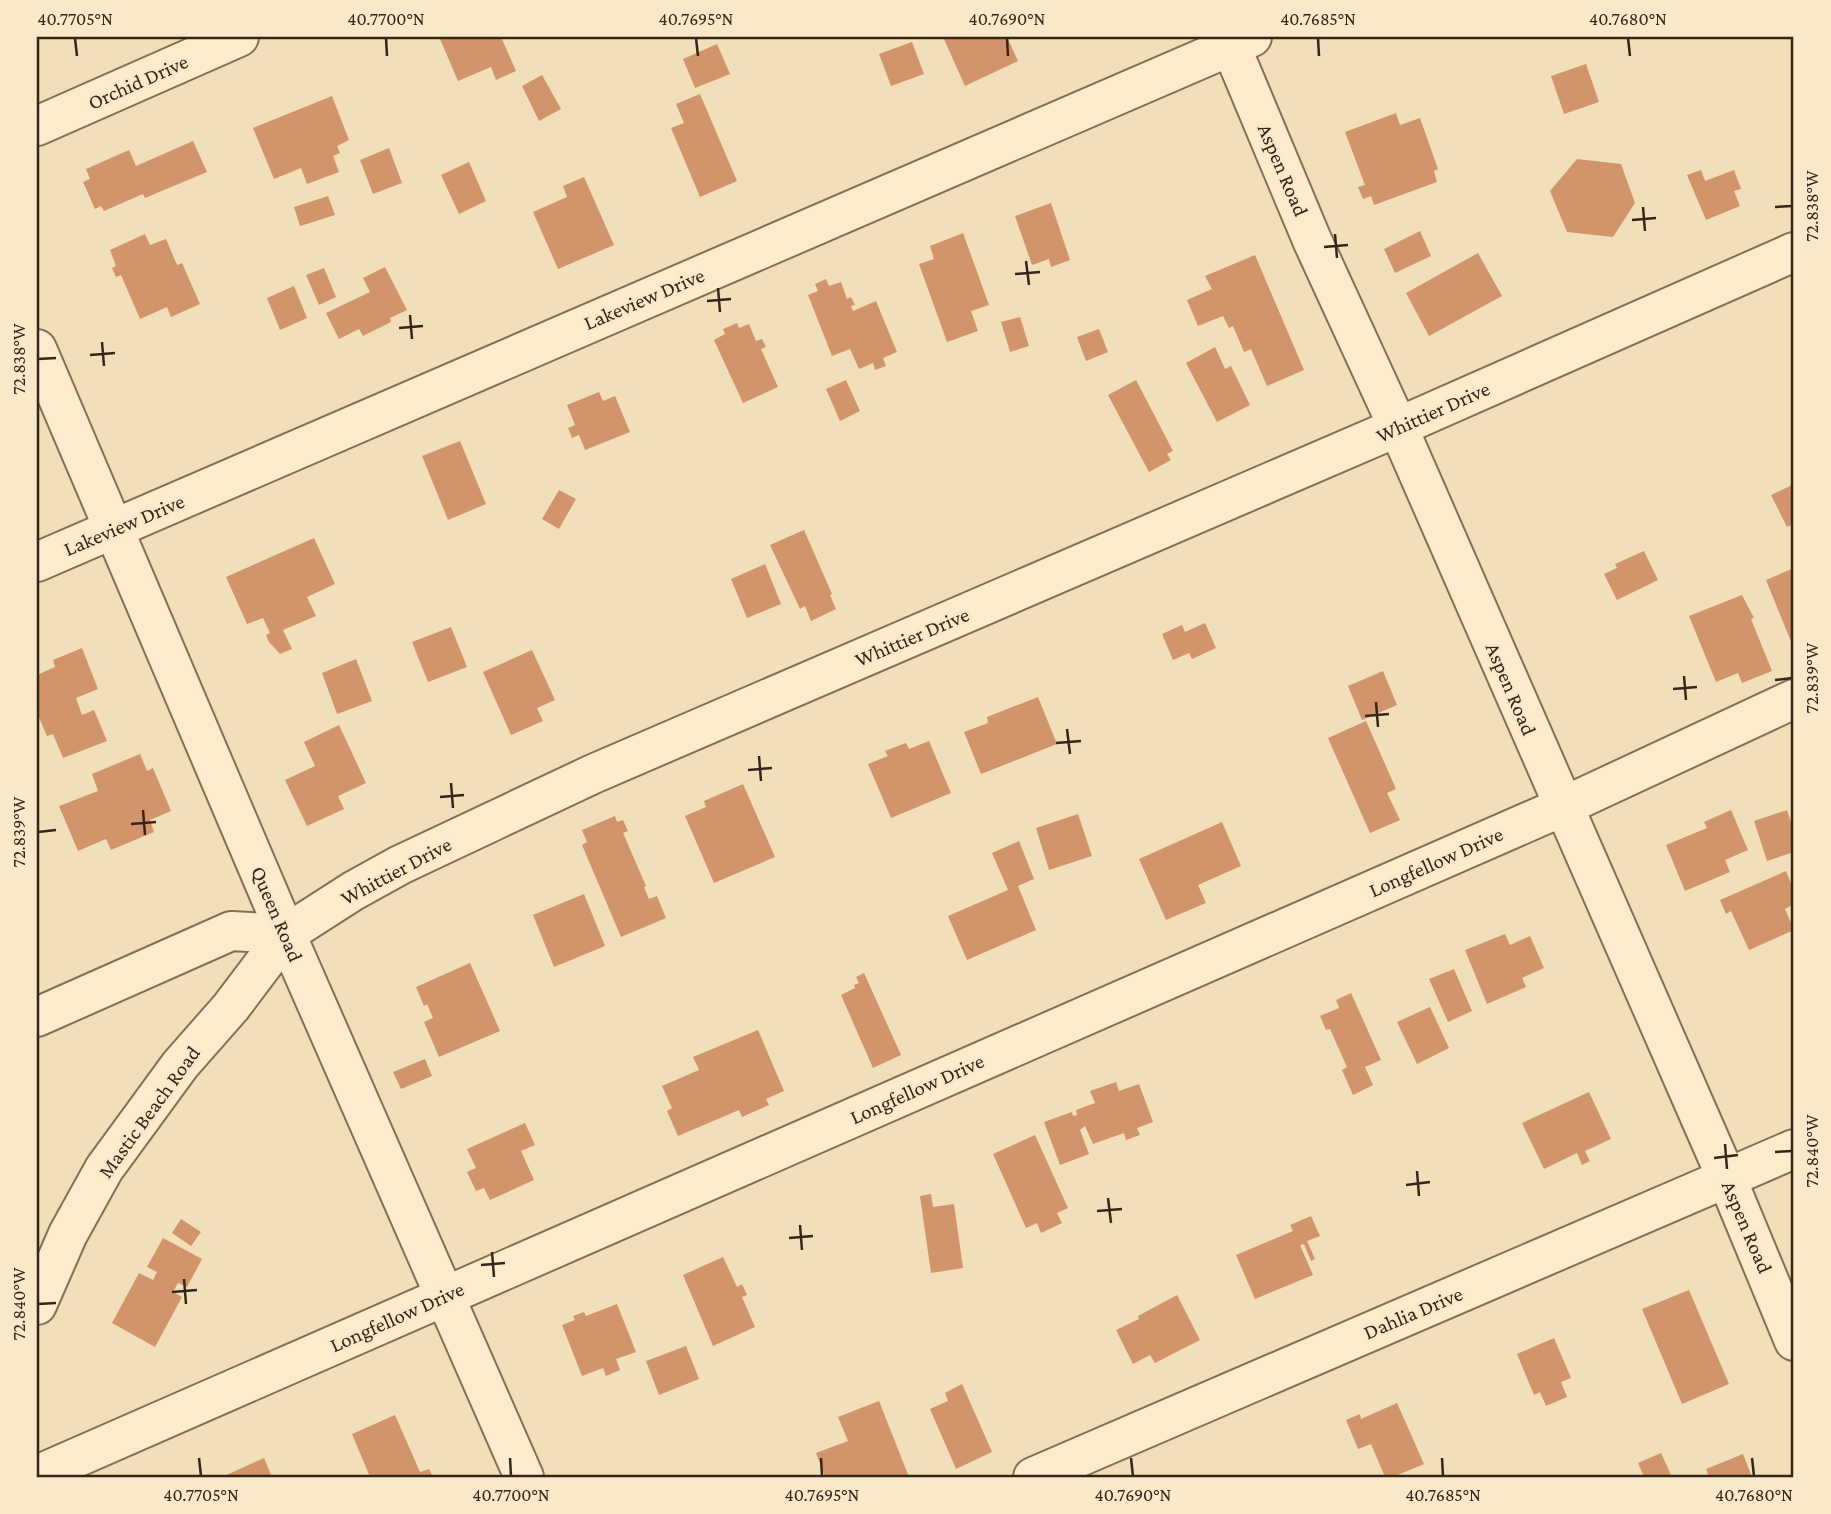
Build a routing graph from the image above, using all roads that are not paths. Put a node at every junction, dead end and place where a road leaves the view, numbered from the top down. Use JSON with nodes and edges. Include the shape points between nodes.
{"nodes":[{"id":1,"x":239,"y":37,"type":"edge"},
{"id":2,"x":1236,"y":40,"type":"edge"},
{"id":3,"x":37,"y":127,"type":"edge"},
{"id":4,"x":1794,"y":252,"type":"edge"},
{"id":5,"x":37,"y":349,"type":"edge"},
{"id":6,"x":1398,"y":427,"type":"junction"},
{"id":7,"x":113,"y":529,"type":"junction"},
{"id":8,"x":37,"y":562,"type":"edge"},
{"id":9,"x":1794,"y":699,"type":"edge"},
{"id":10,"x":1563,"y":807,"type":"junction"},
{"id":11,"x":286,"y":934,"type":"junction"},
{"id":12,"x":37,"y":1017,"type":"edge"},
{"id":13,"x":1794,"y":1149,"type":"edge"},
{"id":14,"x":1727,"y":1179,"type":"junction"},
{"id":15,"x":445,"y":1296,"type":"junction"},
{"id":16,"x":37,"y":1305,"type":"edge"},
{"id":17,"x":1794,"y":1342,"type":"edge"},
{"id":18,"x":37,"y":1475,"type":"edge"},
{"id":19,"x":524,"y":1477,"type":"edge"},
{"id":20,"x":1033,"y":1477,"type":"edge"}],
"edges":[{"from":1,"to":3,"type":"street","name":"Orchid Drive"},
{"from":2,"to":6,"type":"street","name":"Aspen Road","via":[[1312,240]]},
{"from":2,"to":7,"type":"street","name":"Lakeview Drive"},
{"from":4,"to":6,"type":"street","name":"Whittier Drive"},
{"from":5,"to":7,"type":"street","name":"Queen Road"},
{"from":6,"to":10,"type":"street","name":"Aspen Road"},
{"from":6,"to":11,"type":"street","name":"Whittier Drive","via":[[593,774],[400,865]]},
{"from":7,"to":8,"type":"street","name":"Lakeview Drive"},
{"from":7,"to":11,"type":"street","name":"Queen Road"},
{"from":9,"to":10,"type":"street","name":"Longfellow Drive"},
{"from":10,"to":14,"type":"street","name":"Aspen Road"},
{"from":10,"to":15,"type":"street","name":"Longfellow Drive"},
{"from":11,"to":12,"type":"street","via":[[231,931]]},
{"from":11,"to":15,"type":"street","name":"Queen Road"},
{"from":11,"to":16,"type":"street","name":"Mastic Beach Road","via":[[180,1065],[104,1169],[68,1234]]},
{"from":13,"to":14,"type":"street","name":"Dahlia Drive"},
{"from":14,"to":17,"type":"street","name":"Aspen Road"},
{"from":14,"to":20,"type":"street","name":"Dahlia Drive"},
{"from":15,"to":18,"type":"street","name":"Longfellow Drive"},
{"from":15,"to":19,"type":"street","name":"Queen Road"}]}
